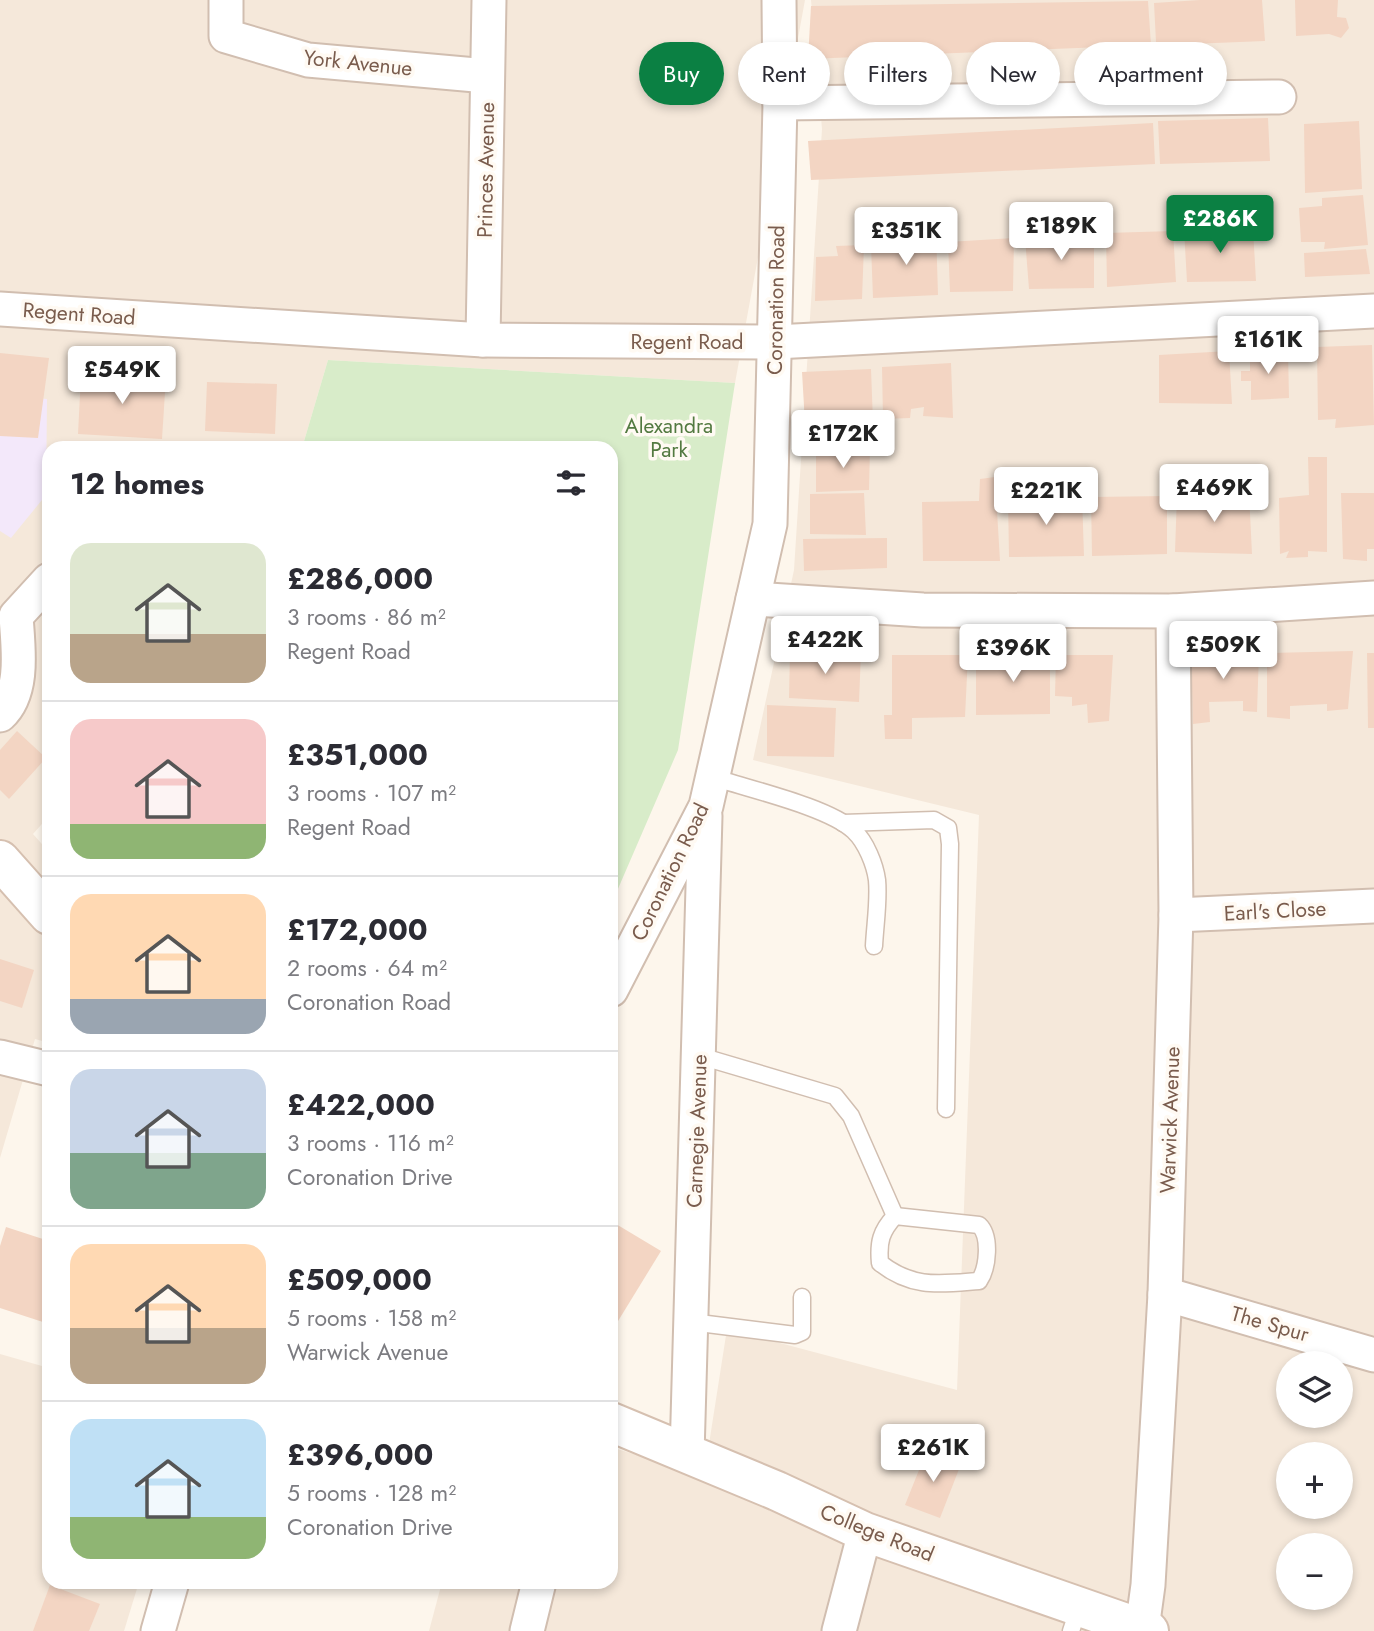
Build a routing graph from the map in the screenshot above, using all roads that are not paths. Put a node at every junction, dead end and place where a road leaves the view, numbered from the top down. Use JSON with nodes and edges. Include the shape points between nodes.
{"nodes":[{"id":1,"x":226,"y":0,"type":"edge"},
{"id":2,"x":489,"y":0,"type":"edge"},
{"id":3,"x":779,"y":0,"type":"edge"},
{"id":4,"x":779,"y":42,"type":"edge"},
{"id":5,"x":487,"y":76,"type":"junction"},
{"id":6,"x":1279,"y":97,"type":"dead end"},
{"id":7,"x":830,"y":102,"type":"edge"},
{"id":8,"x":780,"y":105,"type":"edge"},
{"id":9,"x":0,"y":309,"type":"edge"},
{"id":10,"x":1374,"y":311,"type":"edge"},
{"id":11,"x":483,"y":340,"type":"junction"},
{"id":12,"x":775,"y":342,"type":"junction"},
{"id":13,"x":42,"y":588,"type":"edge"},
{"id":14,"x":1374,"y":598,"type":"edge"},
{"id":15,"x":753,"y":599,"type":"junction"},
{"id":16,"x":1173,"y":611,"type":"junction"},
{"id":17,"x":0,"y":715,"type":"edge"},
{"id":18,"x":709,"y":792,"type":"junction"},
{"id":19,"x":843,"y":823,"type":"junction"},
{"id":20,"x":0,"y":860,"type":"edge"},
{"id":21,"x":1374,"y":906,"type":"edge"},
{"id":22,"x":42,"y":907,"type":"edge"},
{"id":23,"x":1176,"y":915,"type":"junction"},
{"id":24,"x":874,"y":946,"type":"dead end"},
{"id":25,"x":618,"y":976,"type":"edge"},
{"id":26,"x":700,"y":1056,"type":"junction"},
{"id":27,"x":0,"y":1057,"type":"edge"},
{"id":28,"x":42,"y":1067,"type":"edge"},
{"id":29,"x":946,"y":1109,"type":"dead end"},
{"id":30,"x":895,"y":1216,"type":"junction"},
{"id":31,"x":1166,"y":1294,"type":"junction"},
{"id":32,"x":802,"y":1297,"type":"dead end"},
{"id":33,"x":691,"y":1322,"type":"junction"},
{"id":34,"x":1374,"y":1355,"type":"edge"},
{"id":35,"x":618,"y":1425,"type":"edge"},
{"id":36,"x":687,"y":1455,"type":"junction"},
{"id":37,"x":865,"y":1532,"type":"junction"},
{"id":38,"x":170,"y":1589,"type":"edge"},
{"id":39,"x":537,"y":1589,"type":"edge"},
{"id":40,"x":1075,"y":1619,"type":"edge"},
{"id":41,"x":1145,"y":1630,"type":"edge"},
{"id":42,"x":158,"y":1631,"type":"edge"},
{"id":43,"x":527,"y":1631,"type":"edge"},
{"id":44,"x":839,"y":1631,"type":"edge"}],
"edges":[{"from":1,"to":5,"type":"street","name":"York Avenue","via":[[226,36],[285,54]]},
{"from":2,"to":5,"type":"street","name":"Princes Avenue"},
{"from":3,"to":4,"type":"street","name":"Coronation Road"},
{"from":5,"to":11,"type":"street","name":"Princes Avenue"},
{"from":6,"to":7,"type":"street"},
{"from":8,"to":12,"type":"street","name":"Coronation Road"},
{"from":9,"to":11,"type":"street","name":"Regent Road"},
{"from":10,"to":12,"type":"street","name":"Regent Road"},
{"from":11,"to":12,"type":"street","name":"Regent Road"},
{"from":12,"to":15,"type":"street","name":"Coronation Road","via":[[770,524]]},
{"from":13,"to":17,"type":"street","via":[[16,616],[19,670],[8,708]]},
{"from":14,"to":16,"type":"street"},
{"from":15,"to":16,"type":"street","via":[[923,610]]},
{"from":15,"to":18,"type":"street","name":"Coronation Road"},
{"from":16,"to":23,"type":"street","name":"Warwick Avenue"},
{"from":18,"to":19,"type":"lane"},
{"from":18,"to":25,"type":"street","name":"Coronation Road"},
{"from":18,"to":26,"type":"street","name":"Carnegie Avenue"},
{"from":19,"to":24,"type":"lane","via":[[857,833],[877,879]]},
{"from":19,"to":29,"type":"lane","via":[[934,820],[947,828]]},
{"from":20,"to":22,"type":"street"},
{"from":21,"to":23,"type":"street","name":"Earl's Close"},
{"from":23,"to":31,"type":"street","name":"Warwick Avenue"},
{"from":26,"to":30,"type":"lane","via":[[835,1096],[852,1116]]},
{"from":26,"to":33,"type":"street","name":"Carnegie Avenue"},
{"from":27,"to":28,"type":"street"},
{"from":30,"to":30,"type":"lane","via":[[979,1225],[987,1240],[979,1281],[908,1281],[880,1263],[882,1230]]},
{"from":31,"to":34,"type":"street","name":"The Spur"},
{"from":31,"to":41,"type":"street","name":"Warwick Avenue"},
{"from":32,"to":33,"type":"lane","via":[[802,1332],[795,1335]]},
{"from":33,"to":36,"type":"street","name":"Carnegie Avenue"},
{"from":35,"to":36,"type":"street","name":"College Road"},
{"from":36,"to":37,"type":"street","name":"College Road"},
{"from":37,"to":40,"type":"street","name":"College Road"},
{"from":37,"to":44,"type":"street"},
{"from":38,"to":42,"type":"street"},
{"from":39,"to":43,"type":"street"},
{"from":40,"to":41,"type":"street","name":"College Road"}]}
